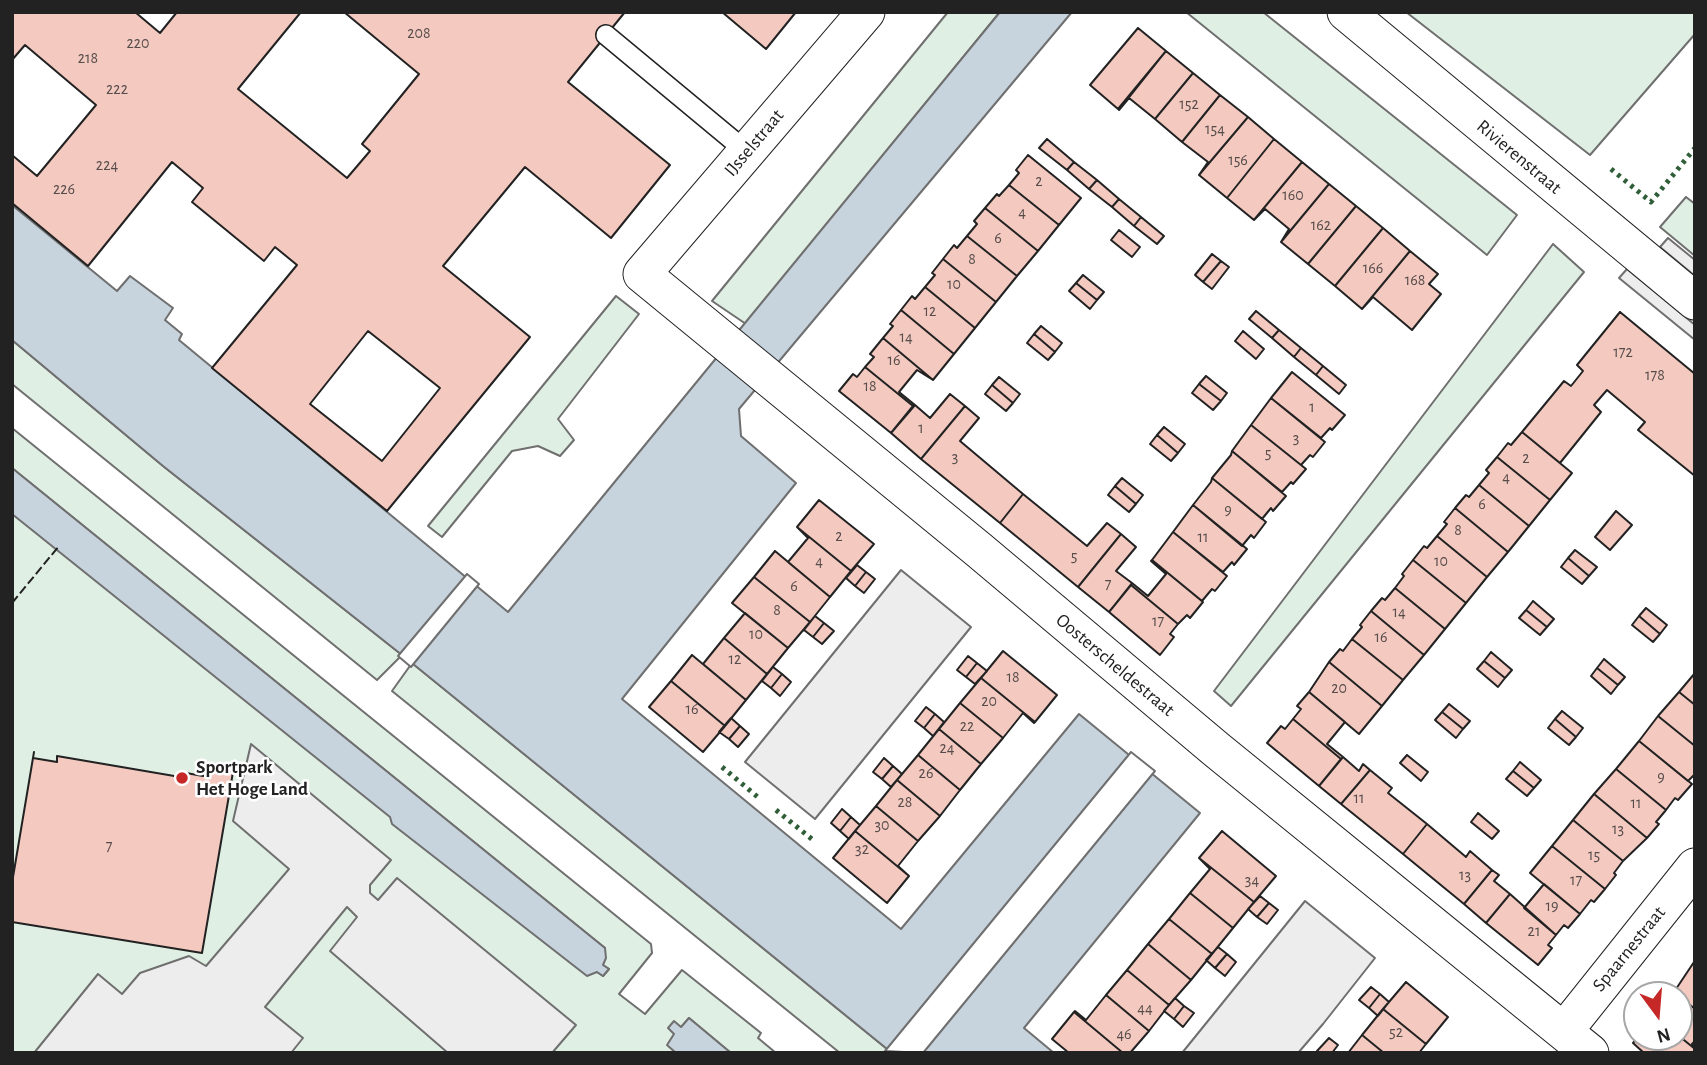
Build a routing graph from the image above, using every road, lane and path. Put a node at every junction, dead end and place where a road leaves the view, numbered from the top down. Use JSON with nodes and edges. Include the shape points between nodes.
{"nodes":[{"id":1,"x":866,"y":12,"type":"edge"},
{"id":2,"x":1346,"y":12,"type":"edge"},
{"id":3,"x":606,"y":35,"type":"dead end"},
{"id":4,"x":747,"y":152,"type":"junction"},
{"id":5,"x":642,"y":274,"type":"joint"},
{"id":6,"x":1695,"y":301,"type":"edge"},
{"id":7,"x":1695,"y":867,"type":"edge"},
{"id":8,"x":1577,"y":1042,"type":"edge"}],
"edges":[{"from":1,"to":4,"type":"street","name":"IJsselstraat"},
{"from":2,"to":6,"type":"street","name":"Rivierenstraat"},
{"from":3,"to":4,"type":"lane"},
{"from":4,"to":5,"type":"street","name":"IJsselstraat"},
{"from":5,"to":8,"type":"street","name":"Oosterscheldestraat"},
{"from":7,"to":8,"type":"street","name":"Spaarnestraat"}]}
